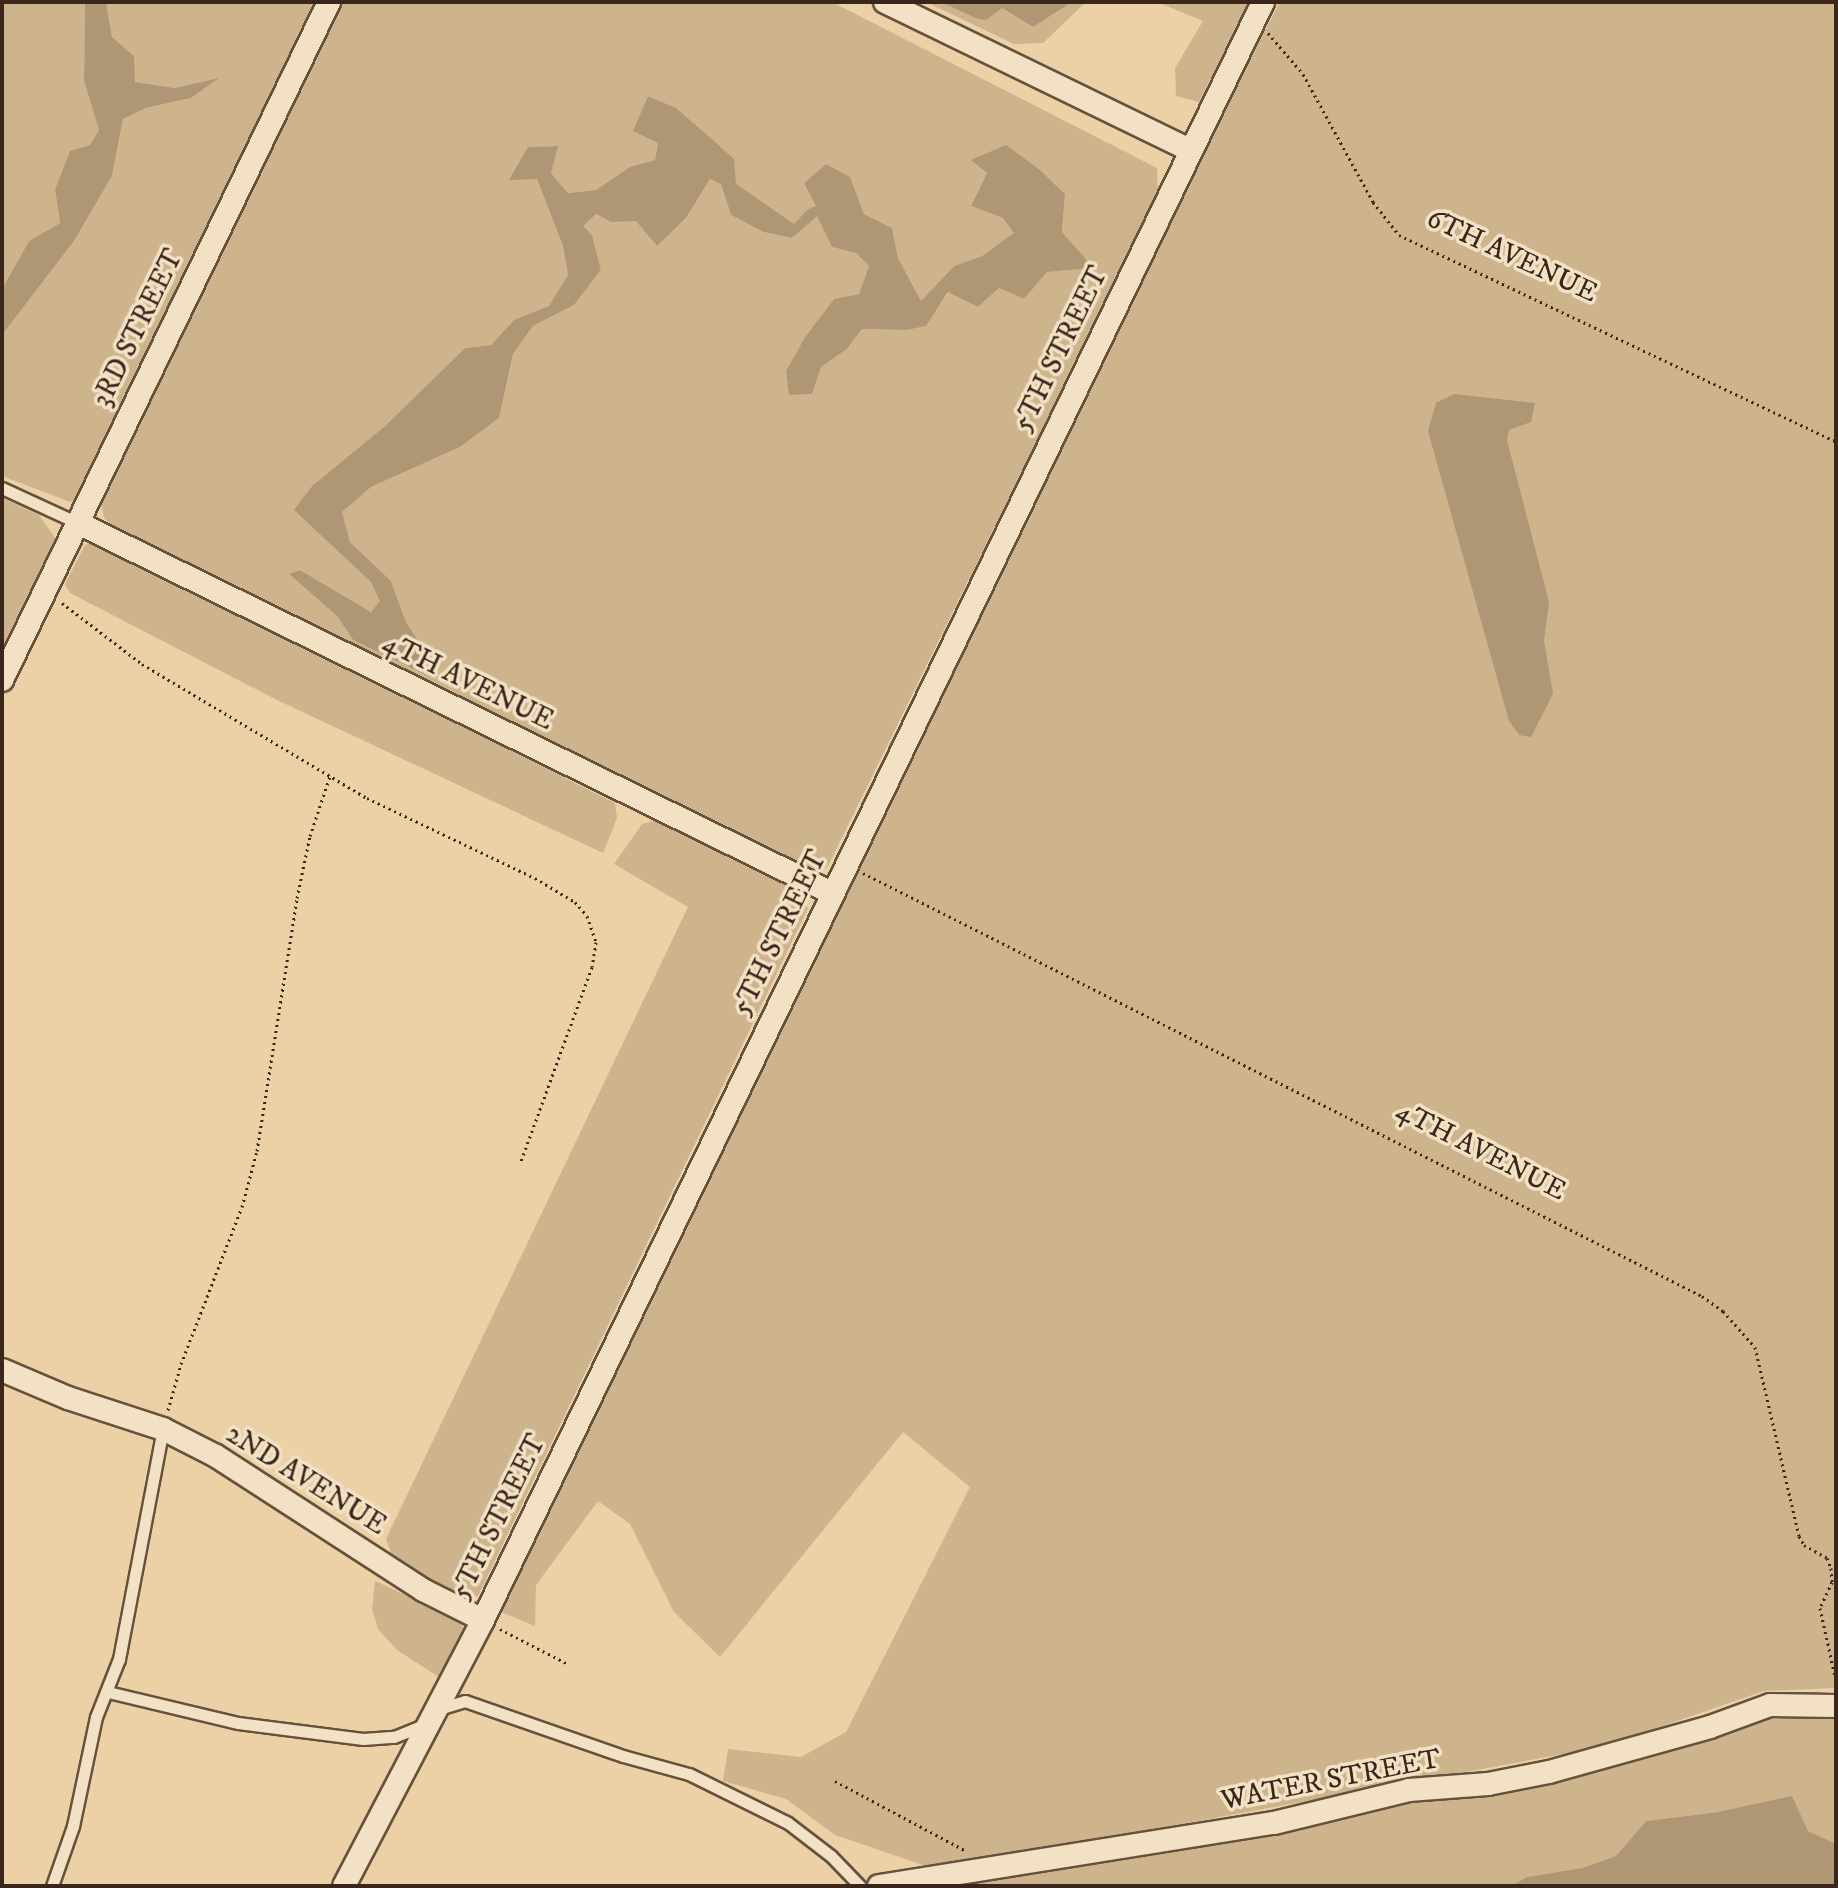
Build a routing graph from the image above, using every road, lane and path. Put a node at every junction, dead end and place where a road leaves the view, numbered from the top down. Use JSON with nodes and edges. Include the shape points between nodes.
{"nodes":[{"id":1,"x":329,"y":2,"type":"edge"},
{"id":2,"x":885,"y":2,"type":"edge"},
{"id":3,"x":1259,"y":10,"type":"edge"},
{"id":4,"x":1190,"y":150,"type":"junction"},
{"id":5,"x":1836,"y":442,"type":"edge"},
{"id":6,"x":2,"y":488,"type":"edge"},
{"id":7,"x":78,"y":523,"type":"junction"},
{"id":8,"x":46,"y":588,"type":"junction"},
{"id":9,"x":2,"y":680,"type":"edge"},
{"id":10,"x":331,"y":775,"type":"junction"},
{"id":11,"x":846,"y":864,"type":"junction"},
{"id":12,"x":832,"y":893,"type":"junction"},
{"id":13,"x":520,"y":1164,"type":"dead end"},
{"id":14,"x":2,"y":1370,"type":"edge"},
{"id":15,"x":163,"y":1429,"type":"junction"},
{"id":16,"x":483,"y":1620,"type":"junction"},
{"id":17,"x":568,"y":1664,"type":"dead end"},
{"id":18,"x":1836,"y":1681,"type":"edge"},
{"id":19,"x":108,"y":1692,"type":"junction"},
{"id":20,"x":1836,"y":1706,"type":"edge"},
{"id":21,"x":431,"y":1718,"type":"junction"},
{"id":22,"x":835,"y":1781,"type":"dead end"},
{"id":23,"x":996,"y":1867,"type":"junction"},
{"id":24,"x":52,"y":1886,"type":"edge"},
{"id":25,"x":344,"y":1886,"type":"edge"},
{"id":26,"x":860,"y":1886,"type":"edge"},
{"id":27,"x":879,"y":1886,"type":"edge"}],
"edges":[{"from":1,"to":7,"type":"street","name":"3RD STREET"},
{"from":2,"to":4,"type":"street"},
{"from":3,"to":4,"type":"street","name":"5TH STREET"},
{"from":3,"to":5,"type":"path","name":"6TH AVENUE","via":[[1303,74],[1373,202],[1399,235]]},
{"from":4,"to":11,"type":"street","name":"5TH STREET"},
{"from":6,"to":7,"type":"lane"},
{"from":7,"to":8,"type":"street","name":"3RD STREET"},
{"from":7,"to":12,"type":"street","name":"4TH AVENUE"},
{"from":8,"to":9,"type":"street","name":"3RD STREET"},
{"from":8,"to":10,"type":"path","via":[[142,664]]},
{"from":10,"to":13,"type":"path","via":[[367,798],[535,878],[575,902],[587,916],[596,942],[592,967]]},
{"from":10,"to":15,"type":"path","via":[[300,883],[257,1151]]},
{"from":11,"to":12,"type":"street","name":"5TH STREET"},
{"from":11,"to":18,"type":"path","name":"4TH AVENUE","via":[[1723,1311],[1755,1347],[1799,1536],[1804,1545],[1820,1551],[1831,1568],[1832,1582],[1820,1608]]},
{"from":12,"to":16,"type":"street","name":"5TH STREET"},
{"from":14,"to":15,"type":"street","name":"2ND AVENUE"},
{"from":15,"to":16,"type":"street","name":"2ND AVENUE","via":[[216,1456],[423,1590]]},
{"from":15,"to":19,"type":"lane","via":[[119,1659]]},
{"from":16,"to":17,"type":"path"},
{"from":16,"to":21,"type":"street","name":"5TH STREET"},
{"from":19,"to":21,"type":"lane","via":[[238,1723],[363,1739],[394,1737]]},
{"from":19,"to":24,"type":"lane","via":[[96,1717],[80,1802]]},
{"from":20,"to":23,"type":"street","name":"WATER STREET","via":[[1770,1705],[1710,1727],[1533,1775],[1409,1790],[1274,1823]]},
{"from":21,"to":25,"type":"street","name":"5TH STREET"},
{"from":21,"to":26,"type":"lane","via":[[445,1706],[465,1701],[642,1762],[677,1769],[788,1823]]},
{"from":22,"to":23,"type":"path"},
{"from":23,"to":27,"type":"street","name":"WATER STREET"}]}
